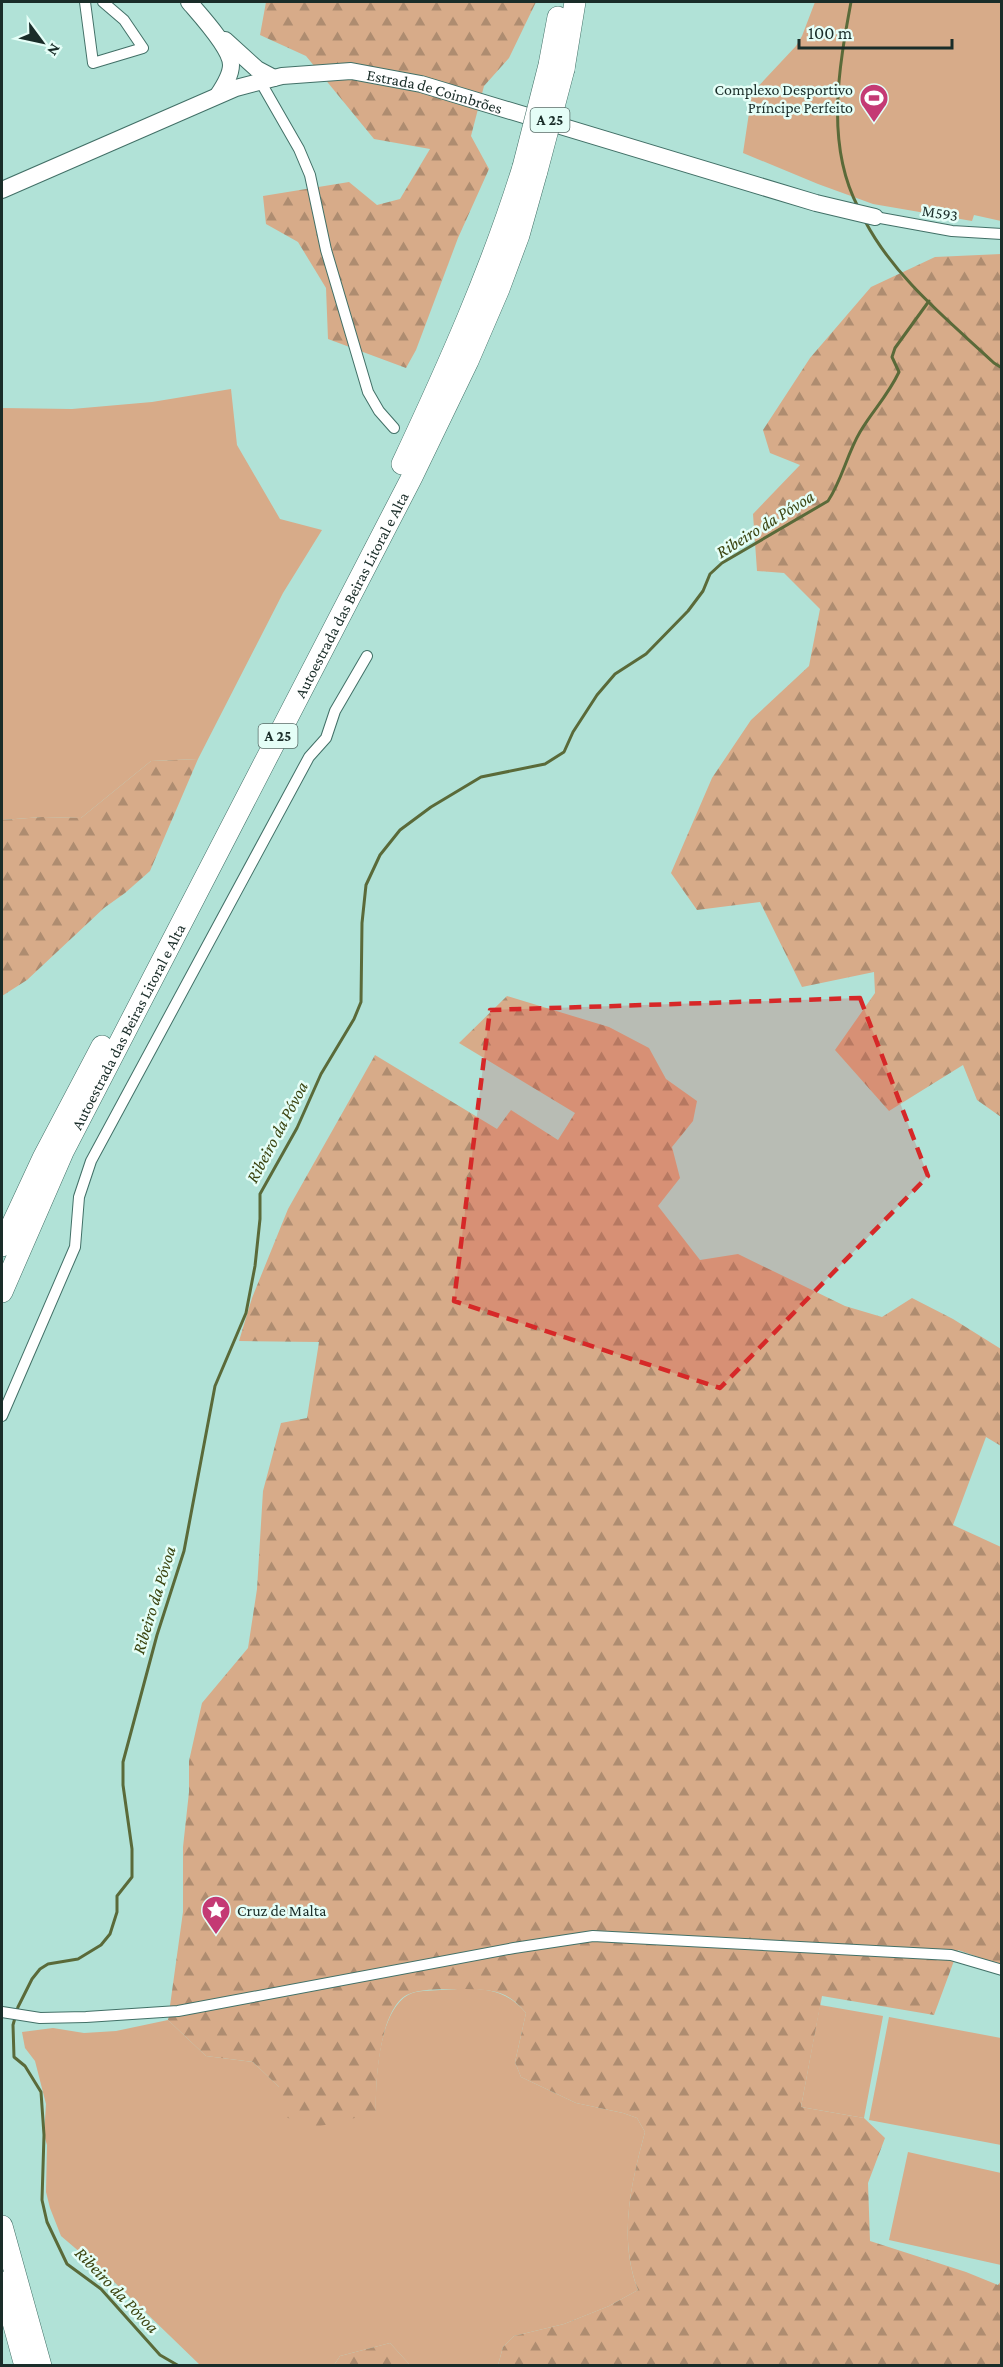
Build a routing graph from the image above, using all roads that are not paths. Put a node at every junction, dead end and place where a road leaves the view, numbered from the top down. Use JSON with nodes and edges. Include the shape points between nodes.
{"nodes":[{"id":1,"x":85,"y":2,"type":"edge"},
{"id":2,"x":103,"y":2,"type":"edge"},
{"id":3,"x":560,"y":2,"type":"edge"},
{"id":4,"x":575,"y":2,"type":"edge"},
{"id":5,"x":194,"y":7,"type":"edge"},
{"id":6,"x":228,"y":53,"type":"junction"},
{"id":7,"x":556,"y":67,"type":"junction"},
{"id":8,"x":261,"y":81,"type":"junction"},
{"id":9,"x":218,"y":95,"type":"junction"},
{"id":10,"x":530,"y":169,"type":"junction"},
{"id":11,"x":2,"y":190,"type":"edge"},
{"id":12,"x":875,"y":217,"type":"joint"},
{"id":13,"x":1002,"y":234,"type":"edge"},
{"id":14,"x":394,"y":428,"type":"dead end"},
{"id":15,"x":367,"y":656,"type":"dead end"},
{"id":16,"x":2,"y":1246,"type":"edge"},
{"id":17,"x":2,"y":1293,"type":"edge"},
{"id":18,"x":2,"y":1416,"type":"edge"},
{"id":19,"x":1002,"y":1970,"type":"edge"},
{"id":20,"x":5,"y":2013,"type":"edge"},
{"id":21,"x":2,"y":2226,"type":"edge"},
{"id":22,"x":2,"y":2282,"type":"edge"},
{"id":23,"x":25,"y":2366,"type":"edge"},
{"id":24,"x":41,"y":2366,"type":"edge"}],
"edges":[{"from":1,"to":2,"type":"street","via":[[93,63],[143,48],[124,20]]},
{"from":3,"to":7,"type":"highway","name":"Autoestrada das Beiras Litoral e Alta","number":"A 25"},
{"from":4,"to":7,"type":"highway","name":"Autoestrada das Beiras Litoral e Alta","number":"A 25"},
{"from":5,"to":6,"type":"street"},
{"from":5,"to":8,"type":"street","via":[[243,58],[266,75]]},
{"from":6,"to":8,"type":"street"},
{"from":6,"to":9,"type":"street","via":[[231,65]]},
{"from":7,"to":10,"type":"highway","name":"Autoestrada das Beiras Litoral e Alta","number":"A 25","bridge":true},
{"from":8,"to":9,"type":"street","name":"Estrada de Coimbrões"},
{"from":8,"to":12,"type":"street","name":"Estrada de Coimbrões","via":[[351,71],[421,84]]},
{"from":8,"to":14,"type":"street","via":[[306,166],[368,392]]},
{"from":9,"to":11,"type":"street","name":"Estrada de Coimbrões"},
{"from":10,"to":16,"type":"highway","name":"Autoestrada das Beiras Litoral e Alta","number":"A 25","via":[[453,356],[399,471]]},
{"from":10,"to":17,"type":"highway","name":"Autoestrada das Beiras Litoral e Alta","number":"A 25","via":[[519,235],[468,361],[412,477],[63,1152]]},
{"from":12,"to":13,"type":"street","name":"M593","via":[[952,231]]},
{"from":15,"to":18,"type":"street","via":[[334,711],[326,738],[309,757],[91,1161],[79,1197],[75,1247]]},
{"from":19,"to":20,"type":"street","via":[[951,1955],[593,1936],[178,2011],[40,2018]]},
{"from":21,"to":24,"type":"highway"},
{"from":22,"to":23,"type":"highway"}]}
